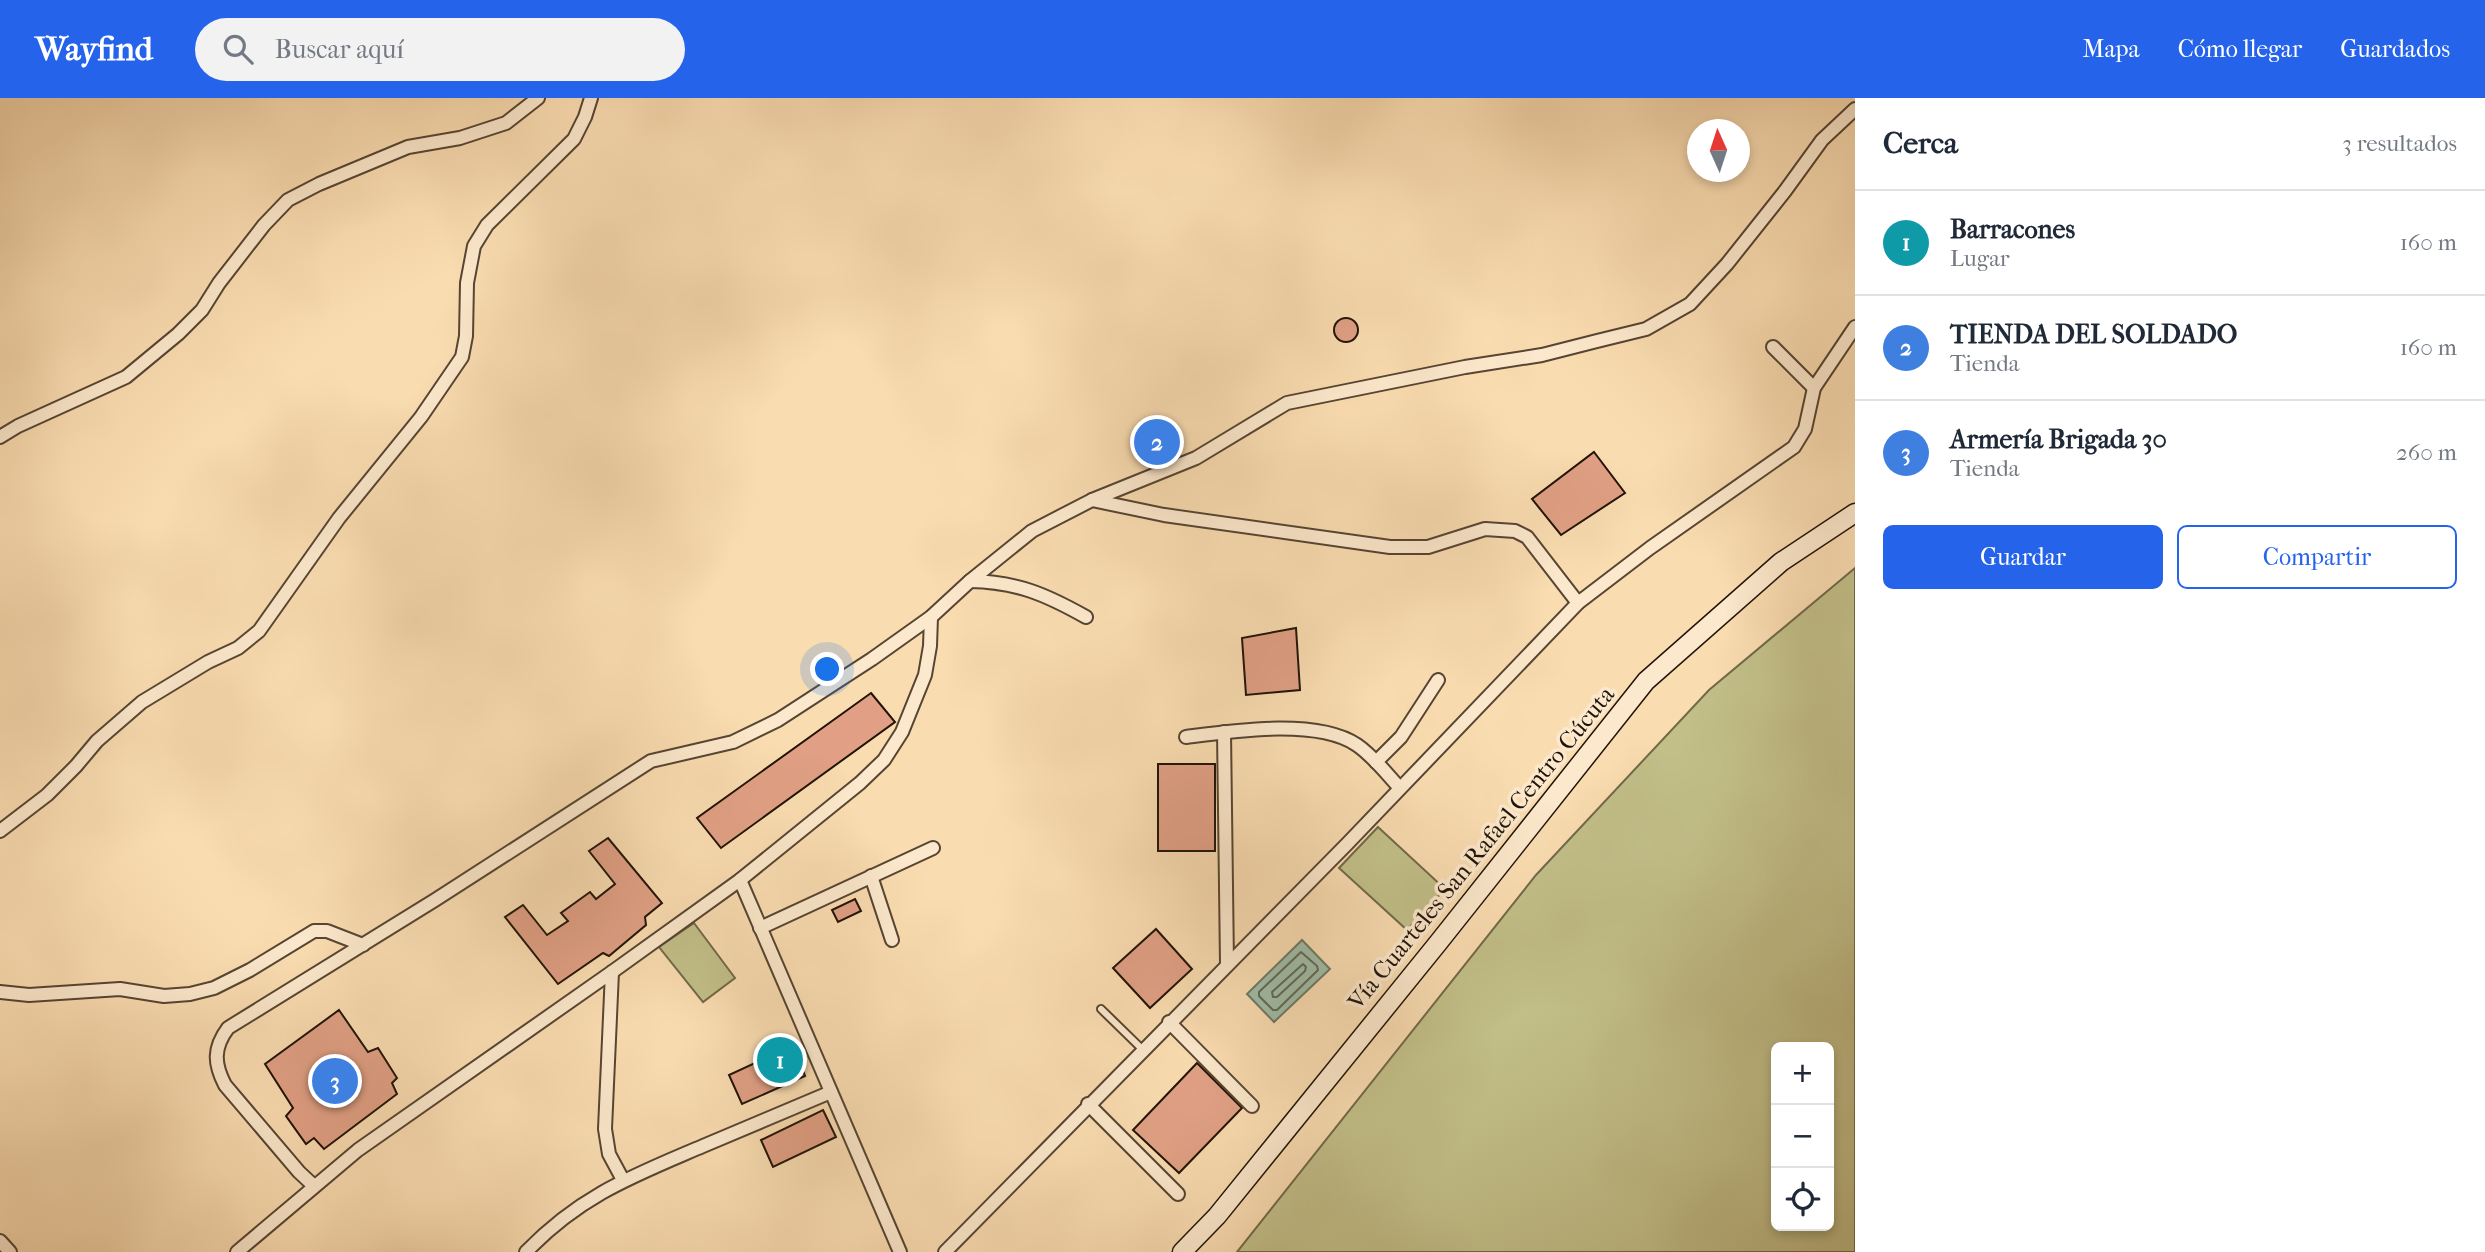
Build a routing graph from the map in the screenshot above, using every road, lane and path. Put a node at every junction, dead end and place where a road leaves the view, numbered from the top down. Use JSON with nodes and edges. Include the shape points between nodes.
{"nodes":[{"id":1,"x":538,"y":98,"type":"edge"},
{"id":2,"x":592,"y":98,"type":"edge"},
{"id":3,"x":1855,"y":109,"type":"edge"},
{"id":4,"x":1855,"y":327,"type":"edge"},
{"id":5,"x":1773,"y":347,"type":"dead end"},
{"id":6,"x":1814,"y":388,"type":"junction"},
{"id":7,"x":0,"y":437,"type":"edge"},
{"id":8,"x":1092,"y":500,"type":"junction"},
{"id":9,"x":1855,"y":513,"type":"edge"},
{"id":10,"x":970,"y":581,"type":"junction"},
{"id":11,"x":1578,"y":603,"type":"junction"},
{"id":12,"x":931,"y":617,"type":"junction"},
{"id":13,"x":1086,"y":617,"type":"dead end"},
{"id":14,"x":1438,"y":680,"type":"dead end"},
{"id":15,"x":1224,"y":732,"type":"junction"},
{"id":16,"x":1186,"y":737,"type":"dead end"},
{"id":17,"x":1376,"y":762,"type":"junction"},
{"id":18,"x":1399,"y":787,"type":"junction"},
{"id":19,"x":0,"y":831,"type":"edge"},
{"id":20,"x":933,"y":848,"type":"dead end"},
{"id":21,"x":871,"y":876,"type":"junction"},
{"id":22,"x":740,"y":880,"type":"junction"},
{"id":23,"x":760,"y":928,"type":"junction"},
{"id":24,"x":892,"y":940,"type":"dead end"},
{"id":25,"x":363,"y":945,"type":"junction"},
{"id":26,"x":1227,"y":964,"type":"junction"},
{"id":27,"x":612,"y":972,"type":"junction"},
{"id":28,"x":0,"y":992,"type":"edge"},
{"id":29,"x":1101,"y":1009,"type":"dead end"},
{"id":30,"x":1169,"y":1022,"type":"junction"},
{"id":31,"x":1142,"y":1049,"type":"junction"},
{"id":32,"x":831,"y":1092,"type":"junction"},
{"id":33,"x":1088,"y":1104,"type":"junction"},
{"id":34,"x":1252,"y":1107,"type":"dead end"},
{"id":35,"x":623,"y":1180,"type":"junction"},
{"id":36,"x":314,"y":1186,"type":"junction"},
{"id":37,"x":1178,"y":1194,"type":"dead end"},
{"id":38,"x":0,"y":1241,"type":"edge"},
{"id":39,"x":10,"y":1252,"type":"edge"},
{"id":40,"x":237,"y":1252,"type":"edge"},
{"id":41,"x":526,"y":1252,"type":"edge"},
{"id":42,"x":900,"y":1252,"type":"edge"},
{"id":43,"x":944,"y":1252,"type":"edge"},
{"id":44,"x":1182,"y":1252,"type":"edge"}],
"edges":[{"from":1,"to":7,"type":"street","via":[[506,123],[460,138],[408,147],[288,200],[264,225],[202,310],[126,377]]},
{"from":2,"to":19,"type":"street","via":[[573,139],[487,225],[474,246],[462,357],[259,631],[238,648],[142,702],[97,741],[47,795]]},
{"from":3,"to":8,"type":"street","via":[[1822,140],[1777,202],[1690,304],[1646,328],[1542,355],[1287,403],[1196,458]]},
{"from":4,"to":6,"type":"street"},
{"from":5,"to":6,"type":"street"},
{"from":6,"to":11,"type":"street","via":[[1805,429],[1794,447]]},
{"from":8,"to":10,"type":"street","via":[[1032,531]]},
{"from":8,"to":11,"type":"street","via":[[1164,515],[1390,547],[1428,547],[1485,529],[1515,531],[1527,537]]},
{"from":9,"to":44,"type":"main road","name":"Vía Cuarteles San Rafael Centro Cúcuta","via":[[1781,562],[1646,681],[1217,1216]]},
{"from":10,"to":12,"type":"street"},
{"from":10,"to":13,"type":"street","via":[[1026,587]]},
{"from":11,"to":18,"type":"street"},
{"from":12,"to":22,"type":"street","via":[[925,675],[902,732],[884,760]]},
{"from":12,"to":25,"type":"street","via":[[778,720],[733,742],[651,761]]},
{"from":14,"to":17,"type":"street","via":[[1401,737]]},
{"from":15,"to":16,"type":"street"},
{"from":15,"to":17,"type":"street","via":[[1303,729],[1337,734]]},
{"from":15,"to":26,"type":"street"},
{"from":17,"to":18,"type":"street"},
{"from":18,"to":26,"type":"street"},
{"from":20,"to":21,"type":"street"},
{"from":21,"to":23,"type":"street"},
{"from":21,"to":24,"type":"street"},
{"from":22,"to":23,"type":"street"},
{"from":22,"to":27,"type":"street"},
{"from":23,"to":32,"type":"street"},
{"from":25,"to":28,"type":"street","via":[[327,931],[314,931],[243,974],[190,994],[164,996],[120,989],[29,995]]},
{"from":25,"to":36,"type":"street","via":[[228,1028],[218,1041],[217,1070],[225,1085]]},
{"from":26,"to":30,"type":"street"},
{"from":27,"to":35,"type":"street","via":[[605,1129],[609,1154]]},
{"from":27,"to":36,"type":"street","via":[[358,1150]]},
{"from":29,"to":31,"type":"lane"},
{"from":30,"to":31,"type":"street"},
{"from":30,"to":34,"type":"street"},
{"from":31,"to":33,"type":"street"},
{"from":32,"to":35,"type":"street"},
{"from":32,"to":42,"type":"street"},
{"from":33,"to":37,"type":"street"},
{"from":33,"to":43,"type":"street"},
{"from":35,"to":41,"type":"street","via":[[584,1202]]},
{"from":36,"to":40,"type":"street"},
{"from":38,"to":39,"type":"street"}]}
